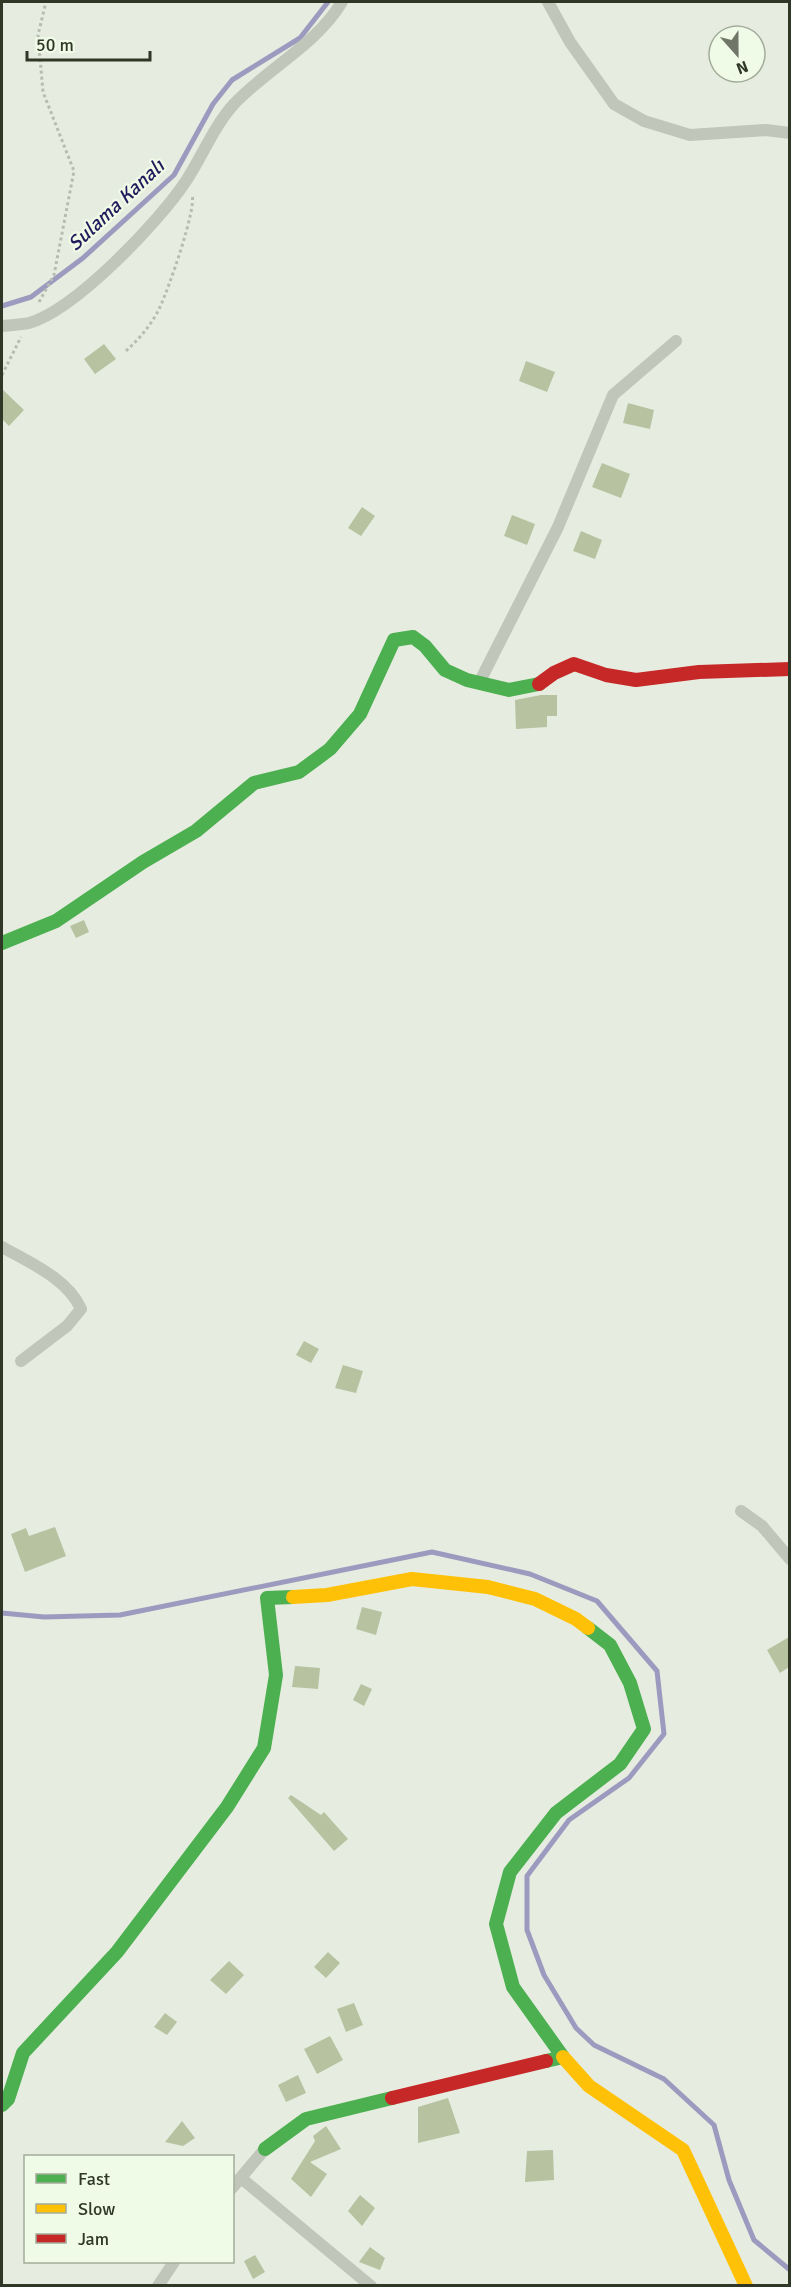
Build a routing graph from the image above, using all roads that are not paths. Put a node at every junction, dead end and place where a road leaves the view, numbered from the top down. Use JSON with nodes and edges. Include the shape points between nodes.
{"nodes":[{"id":1,"x":342,"y":2,"type":"edge"},
{"id":2,"x":548,"y":2,"type":"edge"},
{"id":3,"x":789,"y":133,"type":"edge"},
{"id":4,"x":2,"y":326,"type":"edge"},
{"id":5,"x":676,"y":341,"type":"dead end"},
{"id":6,"x":789,"y":669,"type":"edge"},
{"id":7,"x":479,"y":683,"type":"junction"},
{"id":8,"x":2,"y":943,"type":"edge"},
{"id":9,"x":2,"y":1246,"type":"edge"},
{"id":10,"x":21,"y":1361,"type":"dead end"},
{"id":11,"x":741,"y":1511,"type":"dead end"},
{"id":12,"x":789,"y":1559,"type":"edge"},
{"id":13,"x":563,"y":2057,"type":"junction"},
{"id":14,"x":2,"y":2105,"type":"edge"},
{"id":15,"x":265,"y":2149,"type":"joint"},
{"id":16,"x":241,"y":2178,"type":"junction"},
{"id":17,"x":234,"y":2186,"type":"edge"},
{"id":18,"x":173,"y":2263,"type":"edge"},
{"id":19,"x":158,"y":2286,"type":"edge"},
{"id":20,"x":371,"y":2286,"type":"edge"},
{"id":21,"x":746,"y":2286,"type":"edge"}],
"edges":[{"from":1,"to":4,"type":"street","via":[[331,20],[232,107],[184,183],[152,223],[87,289],[28,323]]},
{"from":2,"to":3,"type":"street","via":[[570,42],[614,104],[644,121],[690,135],[766,130]]},
{"from":5,"to":7,"type":"street","via":[[613,395],[558,527]]},
{"from":6,"to":7,"type":"street","via":[[699,672],[636,680],[574,664],[540,684],[509,690]]},
{"from":7,"to":8,"type":"street","via":[[445,670],[413,638],[394,640],[360,714],[330,749],[299,772],[254,783],[196,831],[56,921]]},
{"from":9,"to":10,"type":"street","via":[[51,1275],[81,1309],[68,1326]]},
{"from":11,"to":12,"type":"street","via":[[762,1526]]},
{"from":13,"to":14,"type":"street","via":[[513,1987],[496,1924],[510,1872],[556,1813],[620,1764],[644,1729],[630,1683],[610,1645],[576,1619],[535,1599],[488,1587],[412,1579],[327,1595],[267,1598],[276,1675],[264,1748],[227,1807],[117,1952],[23,2053],[8,2099]]},
{"from":13,"to":15,"type":"street","via":[[306,2119]]},
{"from":13,"to":21,"type":"street","via":[[589,2086],[683,2150]]},
{"from":15,"to":16,"type":"street"},
{"from":16,"to":17,"type":"street"},
{"from":16,"to":20,"type":"street"},
{"from":18,"to":19,"type":"street"}]}
